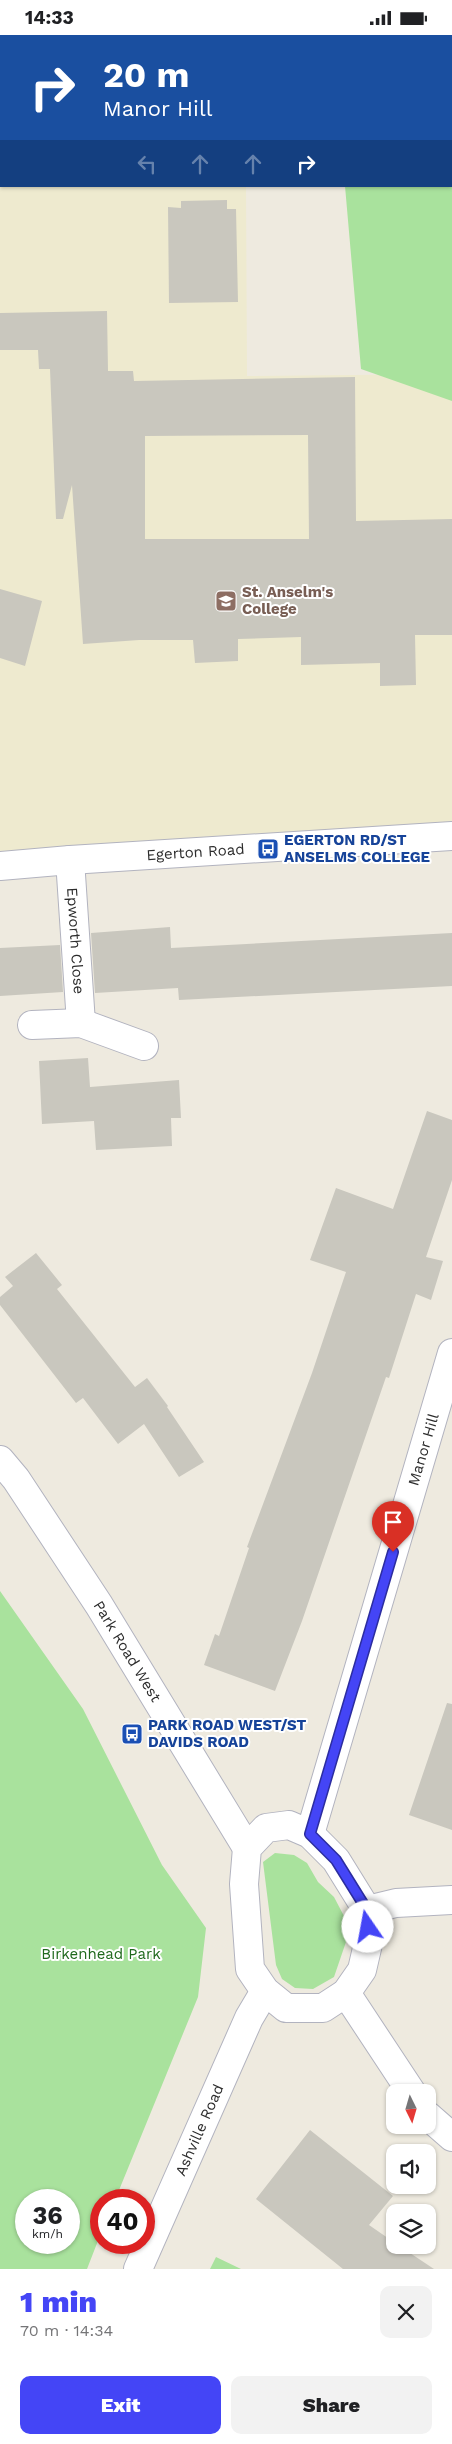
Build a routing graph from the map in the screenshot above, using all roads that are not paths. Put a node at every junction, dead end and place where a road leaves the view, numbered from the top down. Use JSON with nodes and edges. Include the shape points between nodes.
{"nodes":[{"id":1,"x":452,"y":835,"type":"edge"},
{"id":2,"x":70,"y":860,"type":"junction"},
{"id":3,"x":0,"y":866,"type":"edge"},
{"id":4,"x":82,"y":1023,"type":"junction"},
{"id":5,"x":32,"y":1025,"type":"dead end"},
{"id":6,"x":144,"y":1046,"type":"dead end"},
{"id":7,"x":451,"y":1361,"type":"edge"},
{"id":8,"x":0,"y":1460,"type":"edge"},
{"id":9,"x":310,"y":1834,"type":"junction"},
{"id":10,"x":247,"y":1848,"type":"junction"},
{"id":11,"x":452,"y":1900,"type":"edge"},
{"id":12,"x":367,"y":1910,"type":"junction"},
{"id":13,"x":265,"y":1991,"type":"junction"},
{"id":14,"x":346,"y":1993,"type":"junction"},
{"id":15,"x":406,"y":2084,"type":"edge"},
{"id":16,"x":436,"y":2122,"type":"edge"},
{"id":17,"x":452,"y":2137,"type":"edge"},
{"id":18,"x":138,"y":2269,"type":"edge"}],
"edges":[{"from":1,"to":2,"type":"street","name":"Egerton Road"},
{"from":2,"to":3,"type":"street","name":"Egerton Road"},
{"from":2,"to":4,"type":"street","name":"Epworth Close"},
{"from":4,"to":5,"type":"street"},
{"from":4,"to":6,"type":"street"},
{"from":7,"to":9,"type":"street","name":"Manor Hill"},
{"from":8,"to":10,"type":"street","name":"Park Road West","via":[[16,1479],[99,1605]]},
{"from":9,"to":10,"type":"street","via":[[289,1825],[266,1828]]},
{"from":9,"to":12,"type":"street","via":[[336,1860]]},
{"from":10,"to":13,"type":"street","via":[[244,1884],[250,1969]]},
{"from":11,"to":12,"type":"street","via":[[396,1903]]},
{"from":12,"to":14,"type":"street","via":[[368,1944],[362,1970]]},
{"from":13,"to":14,"type":"street","via":[[286,2008],[323,2008]]},
{"from":13,"to":18,"type":"street","name":"Ashville Road"},
{"from":14,"to":15,"type":"street"},
{"from":16,"to":17,"type":"street"}]}
